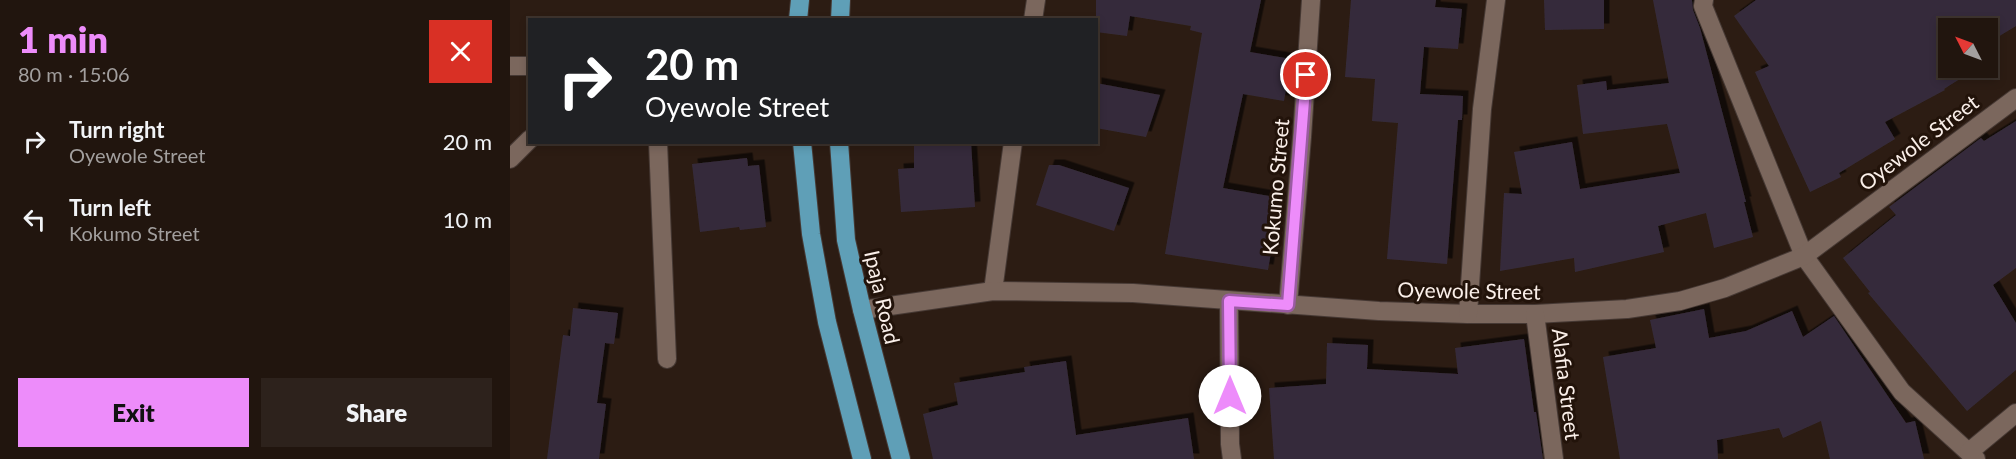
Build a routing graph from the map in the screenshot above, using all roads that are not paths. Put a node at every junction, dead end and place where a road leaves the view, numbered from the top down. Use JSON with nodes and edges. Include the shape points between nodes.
{"nodes":[{"id":1,"x":800,"y":0,"type":"edge"},
{"id":2,"x":841,"y":0,"type":"edge"},
{"id":3,"x":1036,"y":0,"type":"edge"},
{"id":4,"x":1311,"y":0,"type":"edge"},
{"id":5,"x":1496,"y":0,"type":"edge"},
{"id":6,"x":1704,"y":0,"type":"edge"},
{"id":7,"x":798,"y":18,"type":"edge"},
{"id":8,"x":840,"y":18,"type":"edge"},
{"id":9,"x":1033,"y":18,"type":"edge"},
{"id":10,"x":510,"y":66,"type":"edge"},
{"id":11,"x":528,"y":66,"type":"edge"},
{"id":12,"x":2016,"y":98,"type":"edge"},
{"id":13,"x":528,"y":141,"type":"edge"},
{"id":14,"x":658,"y":144,"type":"edge"},
{"id":15,"x":801,"y":144,"type":"edge"},
{"id":16,"x":839,"y":144,"type":"edge"},
{"id":17,"x":1013,"y":144,"type":"edge"},
{"id":18,"x":510,"y":159,"type":"edge"},
{"id":19,"x":1804,"y":256,"type":"junction"},
{"id":20,"x":993,"y":291,"type":"junction"},
{"id":21,"x":1229,"y":301,"type":"junction"},
{"id":22,"x":1288,"y":305,"type":"junction"},
{"id":23,"x":861,"y":310,"type":"junction"},
{"id":24,"x":1468,"y":314,"type":"junction"},
{"id":25,"x":1535,"y":314,"type":"junction"},
{"id":26,"x":667,"y":359,"type":"dead end"},
{"id":27,"x":2016,"y":413,"type":"edge"},
{"id":28,"x":1973,"y":455,"type":"edge"},
{"id":29,"x":862,"y":459,"type":"edge"},
{"id":30,"x":900,"y":459,"type":"edge"},
{"id":31,"x":1232,"y":459,"type":"edge"},
{"id":32,"x":1554,"y":459,"type":"edge"}],
"edges":[{"from":1,"to":7,"type":"main road"},
{"from":2,"to":8,"type":"main road"},
{"from":3,"to":9,"type":"street"},
{"from":4,"to":22,"type":"street","name":"Kokumo Street"},
{"from":5,"to":24,"type":"street","via":[[1482,109]]},
{"from":6,"to":19,"type":"street","via":[[1703,6]]},
{"from":10,"to":11,"type":"street"},
{"from":12,"to":19,"type":"street","name":"Oyewole Street"},
{"from":13,"to":18,"type":"street"},
{"from":14,"to":26,"type":"street"},
{"from":15,"to":29,"type":"main road","via":[[811,234],[827,322]]},
{"from":16,"to":23,"type":"main road","name":"Ipaja Road","via":[[846,240]]},
{"from":17,"to":20,"type":"street"},
{"from":19,"to":25,"type":"street","name":"Oyewole Street","via":[[1725,288],[1680,301],[1627,309]]},
{"from":19,"to":28,"type":"street","via":[[1902,392]]},
{"from":20,"to":21,"type":"street","name":"Oyewole Street","via":[[1133,293]]},
{"from":20,"to":23,"type":"street","name":"Oyewole Street"},
{"from":21,"to":22,"type":"street","name":"Oyewole Street"},
{"from":21,"to":31,"type":"street"},
{"from":22,"to":24,"type":"street","name":"Oyewole Street"},
{"from":23,"to":30,"type":"main road","name":"Ipaja Road"},
{"from":24,"to":25,"type":"street","name":"Oyewole Street"},
{"from":25,"to":32,"type":"street","name":"Alafia Street"},
{"from":27,"to":28,"type":"street"}]}
